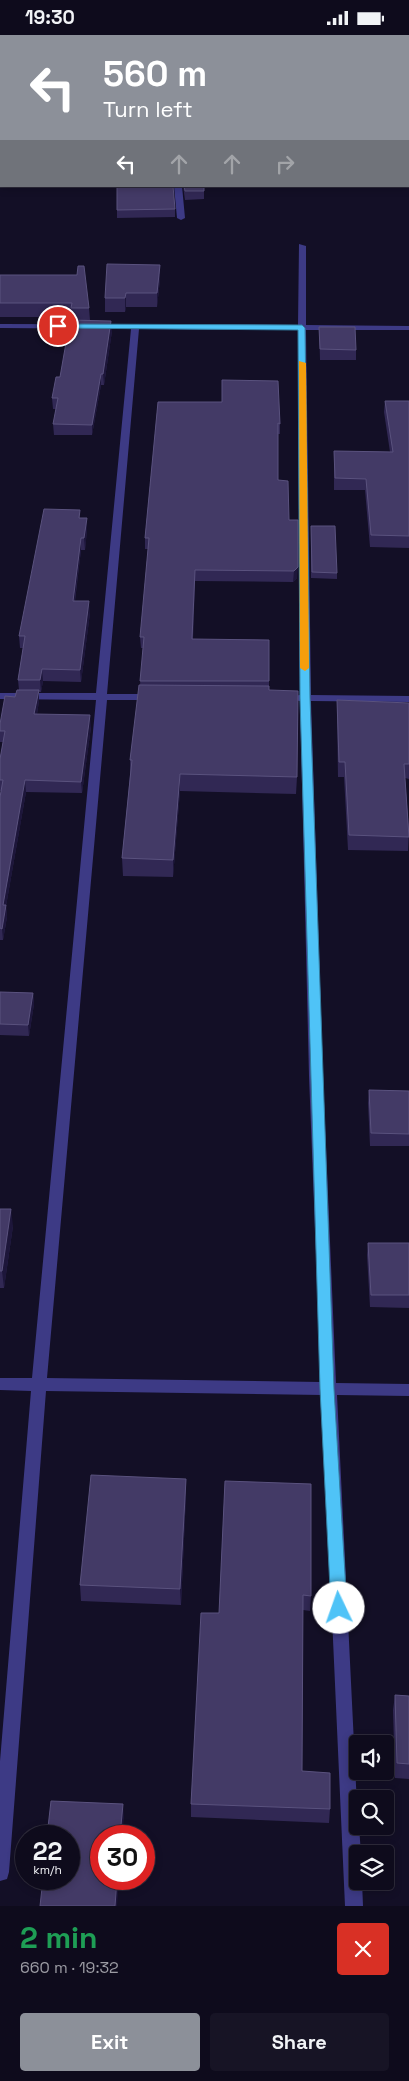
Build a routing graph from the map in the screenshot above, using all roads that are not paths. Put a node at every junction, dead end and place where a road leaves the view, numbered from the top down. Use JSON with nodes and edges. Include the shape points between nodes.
{"nodes":[{"id":1,"x":178,"y":187,"type":"edge"},
{"id":2,"x":181,"y":218,"type":"dead end"},
{"id":3,"x":302,"y":246,"type":"dead end"},
{"id":4,"x":0,"y":326,"type":"edge"},
{"id":5,"x":135,"y":327,"type":"junction"},
{"id":6,"x":302,"y":328,"type":"junction"},
{"id":7,"x":409,"y":328,"type":"edge"},
{"id":8,"x":0,"y":695,"type":"edge"},
{"id":9,"x":102,"y":696,"type":"junction"},
{"id":10,"x":160,"y":697,"type":"edge"},
{"id":11,"x":286,"y":698,"type":"edge"},
{"id":12,"x":305,"y":698,"type":"junction"},
{"id":13,"x":409,"y":699,"type":"edge"},
{"id":14,"x":0,"y":1384,"type":"edge"},
{"id":15,"x":39,"y":1385,"type":"junction"},
{"id":16,"x":327,"y":1389,"type":"junction"},
{"id":17,"x":409,"y":1390,"type":"edge"},
{"id":18,"x":0,"y":1872,"type":"edge"},
{"id":19,"x":354,"y":1906,"type":"edge"}],
"edges":[{"from":1,"to":2,"type":"street"},
{"from":3,"to":6,"type":"street"},
{"from":4,"to":5,"type":"street"},
{"from":5,"to":6,"type":"street"},
{"from":5,"to":9,"type":"street"},
{"from":6,"to":7,"type":"street"},
{"from":6,"to":12,"type":"street"},
{"from":8,"to":9,"type":"street"},
{"from":9,"to":10,"type":"street"},
{"from":9,"to":15,"type":"street"},
{"from":11,"to":12,"type":"street"},
{"from":12,"to":13,"type":"street"},
{"from":12,"to":16,"type":"street"},
{"from":14,"to":15,"type":"street"},
{"from":15,"to":16,"type":"street"},
{"from":15,"to":18,"type":"street"},
{"from":16,"to":17,"type":"street"},
{"from":16,"to":19,"type":"street"}]}
